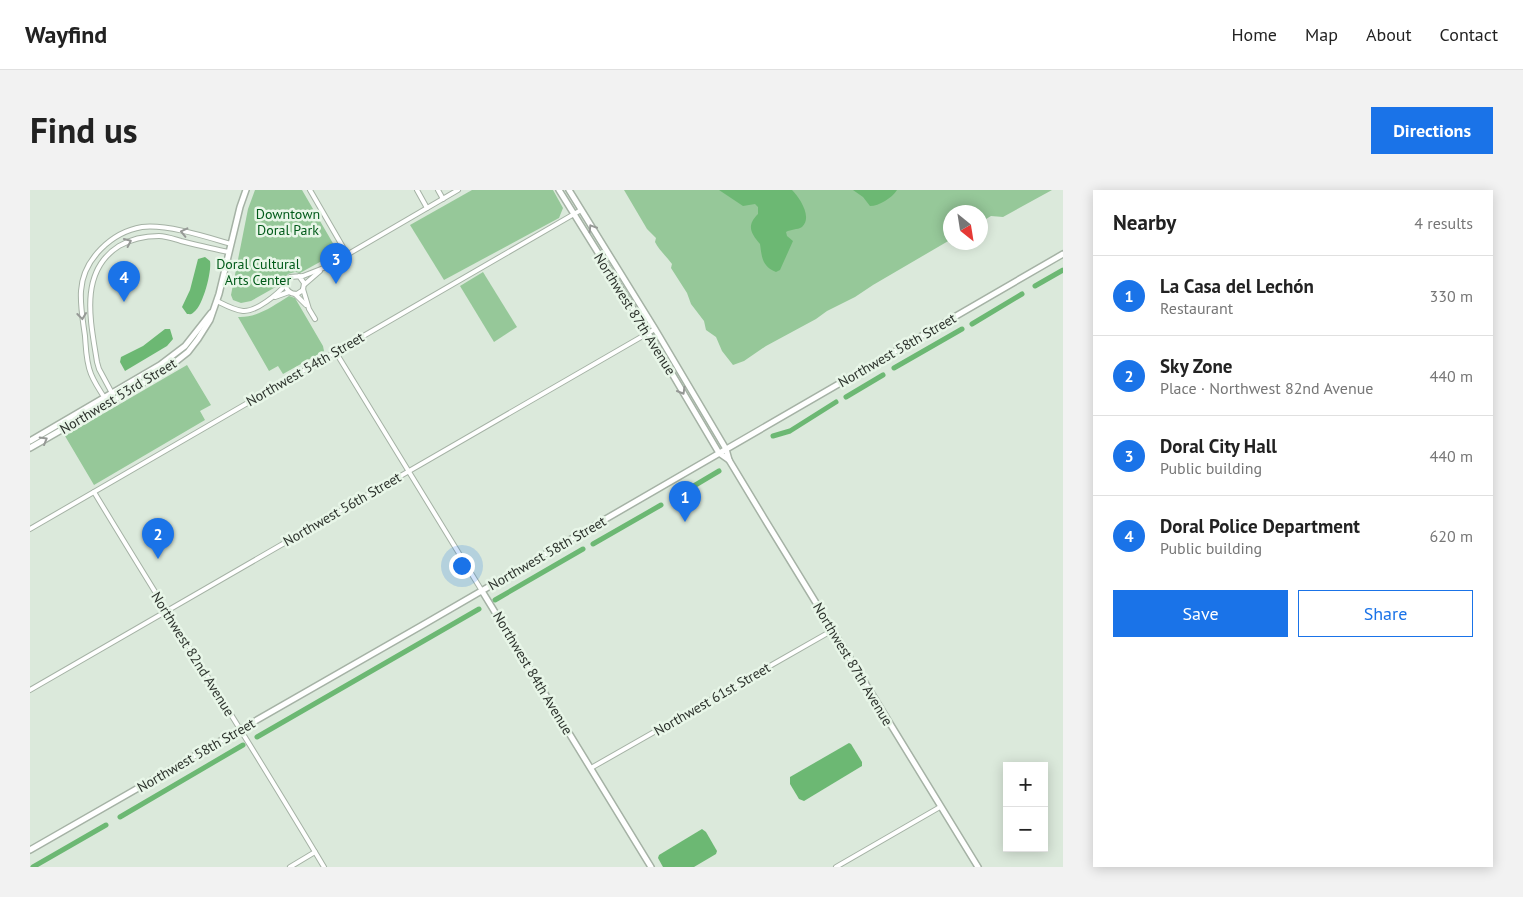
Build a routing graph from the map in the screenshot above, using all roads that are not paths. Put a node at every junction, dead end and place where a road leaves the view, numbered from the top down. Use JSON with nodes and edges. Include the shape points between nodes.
{"nodes":[{"id":1,"x":246,"y":190,"type":"edge"},
{"id":2,"x":310,"y":190,"type":"edge"},
{"id":3,"x":417,"y":190,"type":"edge"},
{"id":4,"x":438,"y":190,"type":"edge"},
{"id":5,"x":458,"y":190,"type":"edge"},
{"id":6,"x":558,"y":190,"type":"edge"},
{"id":7,"x":569,"y":190,"type":"edge"},
{"id":8,"x":443,"y":199,"type":"junction"},
{"id":9,"x":427,"y":208,"type":"junction"},
{"id":10,"x":581,"y":210,"type":"junction"},
{"id":11,"x":574,"y":214,"type":"junction"},
{"id":12,"x":231,"y":244,"type":"junction"},
{"id":13,"x":229,"y":252,"type":"junction"},
{"id":14,"x":347,"y":254,"type":"junction"},
{"id":15,"x":1063,"y":254,"type":"edge"},
{"id":16,"x":326,"y":266,"type":"junction"},
{"id":17,"x":299,"y":276,"type":"junction"},
{"id":18,"x":286,"y":284,"type":"junction"},
{"id":19,"x":303,"y":287,"type":"junction"},
{"id":20,"x":292,"y":293,"type":"junction"},
{"id":21,"x":270,"y":299,"type":"junction"},
{"id":22,"x":217,"y":301,"type":"junction"},
{"id":23,"x":309,"y":309,"type":"junction"},
{"id":24,"x":213,"y":310,"type":"junction"},
{"id":25,"x":315,"y":319,"type":"dead end"},
{"id":26,"x":655,"y":329,"type":"junction"},
{"id":27,"x":648,"y":334,"type":"junction"},
{"id":28,"x":188,"y":342,"type":"junction"},
{"id":29,"x":95,"y":348,"type":"junction"},
{"id":30,"x":86,"y":350,"type":"junction"},
{"id":31,"x":335,"y":351,"type":"junction"},
{"id":32,"x":188,"y":352,"type":"junction"},
{"id":33,"x":112,"y":393,"type":"junction"},
{"id":34,"x":104,"y":398,"type":"junction"},
{"id":35,"x":115,"y":399,"type":"junction"},
{"id":36,"x":108,"y":403,"type":"junction"},
{"id":37,"x":30,"y":440,"type":"edge"},
{"id":38,"x":30,"y":448,"type":"edge"},
{"id":39,"x":726,"y":449,"type":"junction"},
{"id":40,"x":719,"y":453,"type":"junction"},
{"id":41,"x":729,"y":460,"type":"junction"},
{"id":42,"x":408,"y":471,"type":"junction"},
{"id":43,"x":94,"y":492,"type":"junction"},
{"id":44,"x":30,"y":529,"type":"edge"},
{"id":45,"x":482,"y":591,"type":"junction"},
{"id":46,"x":167,"y":610,"type":"junction"},
{"id":47,"x":832,"y":630,"type":"junction"},
{"id":48,"x":30,"y":690,"type":"edge"},
{"id":49,"x":241,"y":730,"type":"junction"},
{"id":50,"x":591,"y":768,"type":"junction"},
{"id":51,"x":940,"y":807,"type":"junction"},
{"id":52,"x":30,"y":850,"type":"edge"},
{"id":53,"x":315,"y":852,"type":"junction"},
{"id":54,"x":290,"y":867,"type":"edge"},
{"id":55,"x":324,"y":867,"type":"edge"},
{"id":56,"x":651,"y":867,"type":"edge"},
{"id":57,"x":836,"y":867,"type":"edge"},
{"id":58,"x":978,"y":867,"type":"edge"}],
"edges":[{"from":1,"to":12,"type":"main road","name":"Northwest 53rd Street"},
{"from":2,"to":14,"type":"street"},
{"from":3,"to":9,"type":"street"},
{"from":4,"to":8,"type":"street"},
{"from":5,"to":8,"type":"street"},
{"from":6,"to":11,"type":"main road","name":"Northwest 87th Avenue"},
{"from":7,"to":10,"type":"main road","name":"Northwest 87th Avenue"},
{"from":8,"to":9,"type":"street"},
{"from":9,"to":14,"type":"street"},
{"from":10,"to":11,"type":"street","name":"Northwest 54th Street"},
{"from":26,"to":10,"type":"main road","name":"Northwest 87th Avenue","one_way":true},
{"from":11,"to":27,"type":"main road","name":"Northwest 87th Avenue"},
{"from":11,"to":31,"type":"street","name":"Northwest 54th Street"},
{"from":12,"to":13,"type":"main road","name":"Northwest 53rd Street"},
{"from":12,"to":30,"type":"street","one_way":true,"via":[[149,227],[134,229],[109,242],[92,260],[82,281],[81,308]]},
{"from":13,"to":22,"type":"main road","name":"Northwest 53rd Street"},
{"from":29,"to":13,"type":"street","one_way":true,"via":[[90,291],[95,274],[110,252],[136,238],[159,236]]},
{"from":14,"to":16,"type":"street"},
{"from":15,"to":39,"type":"main road","name":"Northwest 58th Street"},
{"from":16,"to":17,"type":"street"},
{"from":16,"to":19,"type":"street"},
{"from":17,"to":18,"type":"street","via":[[290,277]]},
{"from":17,"to":19,"type":"street"},
{"from":18,"to":20,"type":"street","via":[[286,289]]},
{"from":18,"to":21,"type":"street"},
{"from":19,"to":20,"type":"street","via":[[299,293]]},
{"from":19,"to":23,"type":"street"},
{"from":20,"to":21,"type":"street"},
{"from":20,"to":23,"type":"street"},
{"from":21,"to":22,"type":"street","via":[[244,311]]},
{"from":22,"to":24,"type":"main road","name":"Northwest 53rd Street"},
{"from":23,"to":25,"type":"street"},
{"from":24,"to":28,"type":"main road","name":"Northwest 53rd Street"},
{"from":24,"to":32,"type":"main road","name":"Northwest 53rd Street","via":[[204,331]]},
{"from":26,"to":27,"type":"street","name":"Northwest 56th Street"},
{"from":26,"to":39,"type":"main road","name":"Northwest 87th Avenue"},
{"from":27,"to":40,"type":"main road","name":"Northwest 87th Avenue","one_way":true},
{"from":27,"to":42,"type":"street","name":"Northwest 56th Street"},
{"from":28,"to":32,"type":"main road"},
{"from":28,"to":33,"type":"main road","name":"Northwest 53rd Street","via":[[175,355]]},
{"from":29,"to":30,"type":"street"},
{"from":29,"to":33,"type":"street","via":[[99,369]]},
{"from":30,"to":34,"type":"street","via":[[91,374]]},
{"from":31,"to":42,"type":"street","name":"Northwest 84th Avenue"},
{"from":31,"to":43,"type":"street","name":"Northwest 54th Street"},
{"from":32,"to":35,"type":"main road","name":"Northwest 53rd Street","via":[[164,371]]},
{"from":33,"to":34,"type":"main road","name":"Northwest 53rd Street"},
{"from":33,"to":35,"type":"street"},
{"from":34,"to":36,"type":"street"},
{"from":34,"to":37,"type":"main road","name":"Northwest 53rd Street"},
{"from":35,"to":36,"type":"main road","name":"Northwest 53rd Street"},
{"from":38,"to":36,"type":"main road","name":"Northwest 53rd Street","one_way":true},
{"from":39,"to":40,"type":"main road","name":"Northwest 58th Street"},
{"from":39,"to":41,"type":"main road","name":"Northwest 87th Avenue"},
{"from":40,"to":41,"type":"main road","name":"Northwest 87th Avenue"},
{"from":40,"to":45,"type":"main road","name":"Northwest 58th Street"},
{"from":41,"to":47,"type":"main road","name":"Northwest 87th Avenue"},
{"from":42,"to":45,"type":"street","name":"Northwest 84th Avenue"},
{"from":42,"to":46,"type":"street","name":"Northwest 56th Street"},
{"from":43,"to":44,"type":"street","name":"Northwest 54th Street"},
{"from":43,"to":46,"type":"street","name":"Northwest 82nd Avenue"},
{"from":45,"to":49,"type":"main road","name":"Northwest 58th Street"},
{"from":45,"to":50,"type":"main road","name":"Northwest 84th Avenue"},
{"from":46,"to":48,"type":"street","name":"Northwest 56th Street"},
{"from":46,"to":49,"type":"street","name":"Northwest 82nd Avenue"},
{"from":47,"to":50,"type":"street","name":"Northwest 61st Street"},
{"from":47,"to":51,"type":"main road","name":"Northwest 87th Avenue"},
{"from":49,"to":52,"type":"main road","name":"Northwest 58th Street"},
{"from":49,"to":53,"type":"street","name":"Northwest 82nd Avenue"},
{"from":50,"to":56,"type":"main road","name":"Northwest 84th Avenue"},
{"from":51,"to":57,"type":"street"},
{"from":51,"to":58,"type":"main road","name":"Northwest 87th Avenue"},
{"from":53,"to":54,"type":"street"},
{"from":53,"to":55,"type":"street","name":"Northwest 82nd Avenue"}]}
